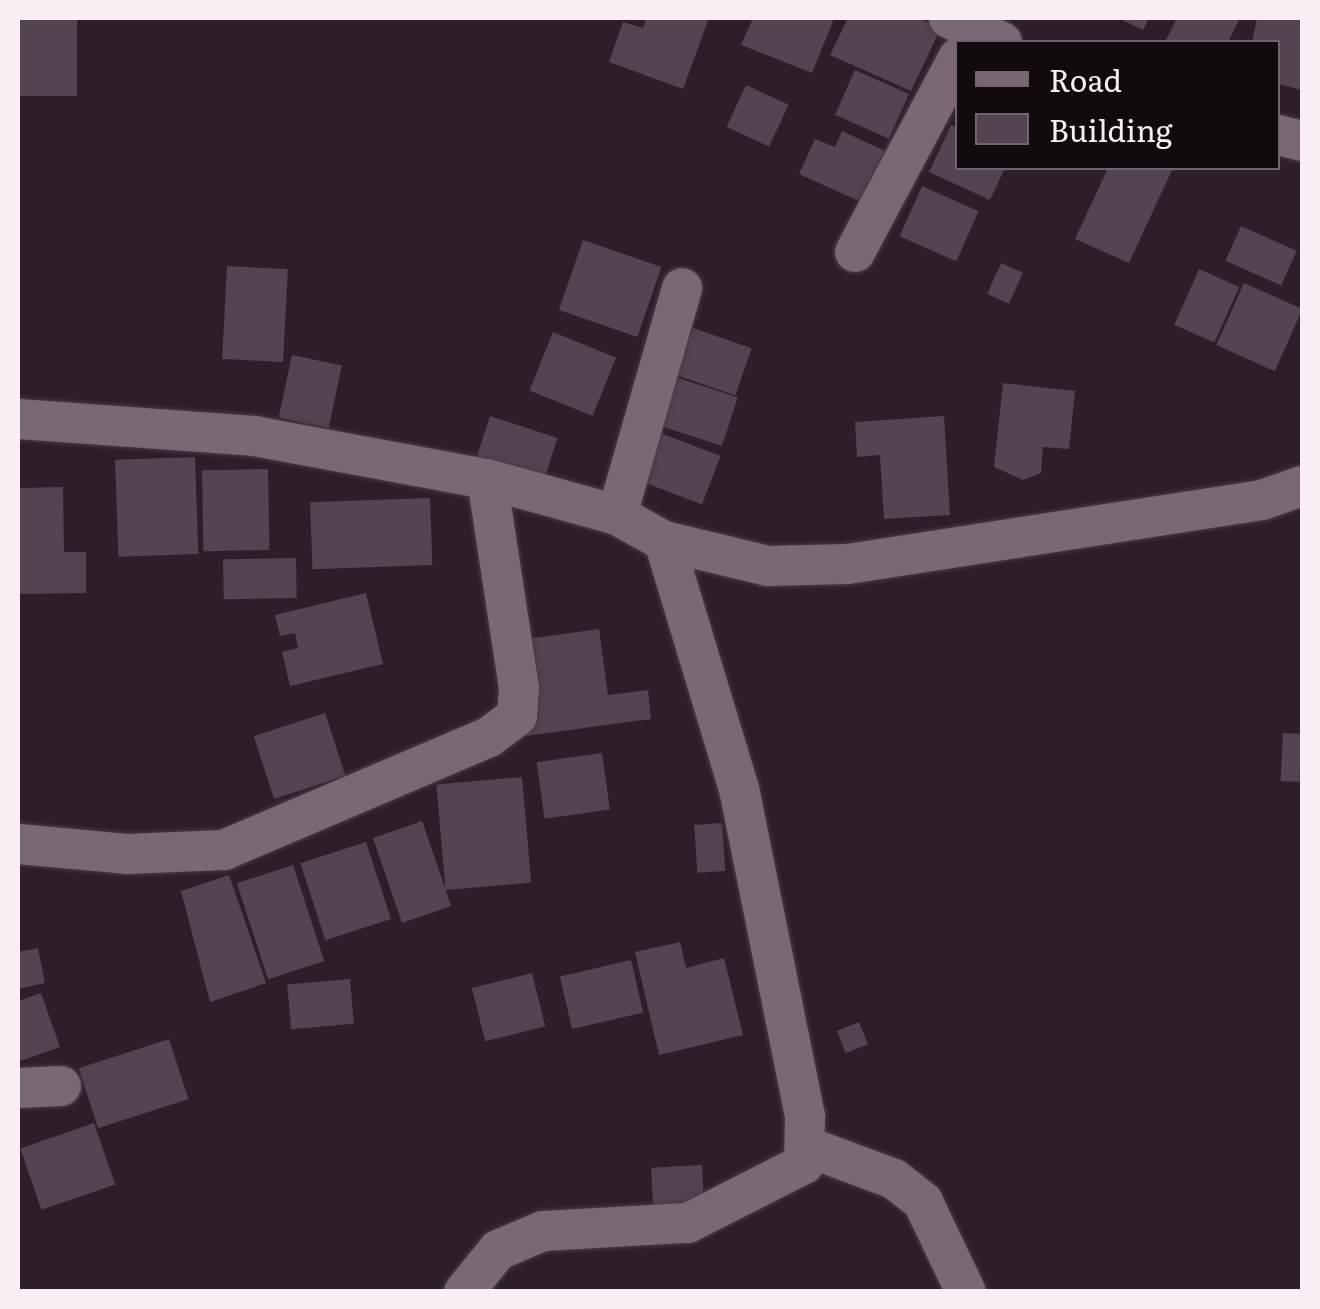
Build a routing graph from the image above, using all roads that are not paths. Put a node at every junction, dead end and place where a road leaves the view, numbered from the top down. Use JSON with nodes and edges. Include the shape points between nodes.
{"nodes":[{"id":1,"x":955,"y":64,"type":"edge"},
{"id":2,"x":855,"y":252,"type":"dead end"},
{"id":3,"x":682,"y":288,"type":"dead end"},
{"id":4,"x":18,"y":419,"type":"edge"},
{"id":5,"x":487,"y":479,"type":"junction"},
{"id":6,"x":1302,"y":486,"type":"edge"},
{"id":7,"x":618,"y":515,"type":"junction"},
{"id":8,"x":664,"y":541,"type":"junction"},
{"id":9,"x":18,"y":844,"type":"edge"},
{"id":10,"x":61,"y":1086,"type":"dead end"},
{"id":11,"x":18,"y":1088,"type":"edge"},
{"id":12,"x":808,"y":1147,"type":"junction"},
{"id":13,"x":464,"y":1292,"type":"edge"},
{"id":14,"x":966,"y":1292,"type":"edge"}],
"edges":[{"from":1,"to":2,"type":"street"},
{"from":3,"to":7,"type":"street"},
{"from":4,"to":5,"type":"street","via":[[254,436]]},
{"from":5,"to":7,"type":"street"},
{"from":5,"to":9,"type":"street","via":[[519,688],[516,716],[488,737],[224,850],[127,854]]},
{"from":6,"to":8,"type":"street","via":[[1262,500],[848,564],[768,566]]},
{"from":7,"to":8,"type":"street"},
{"from":8,"to":12,"type":"street","via":[[739,789]]},
{"from":10,"to":11,"type":"street"},
{"from":12,"to":13,"type":"street","via":[[804,1164],[688,1223],[543,1231],[498,1250]]},
{"from":12,"to":14,"type":"street","via":[[894,1179],[923,1202]]}]}
